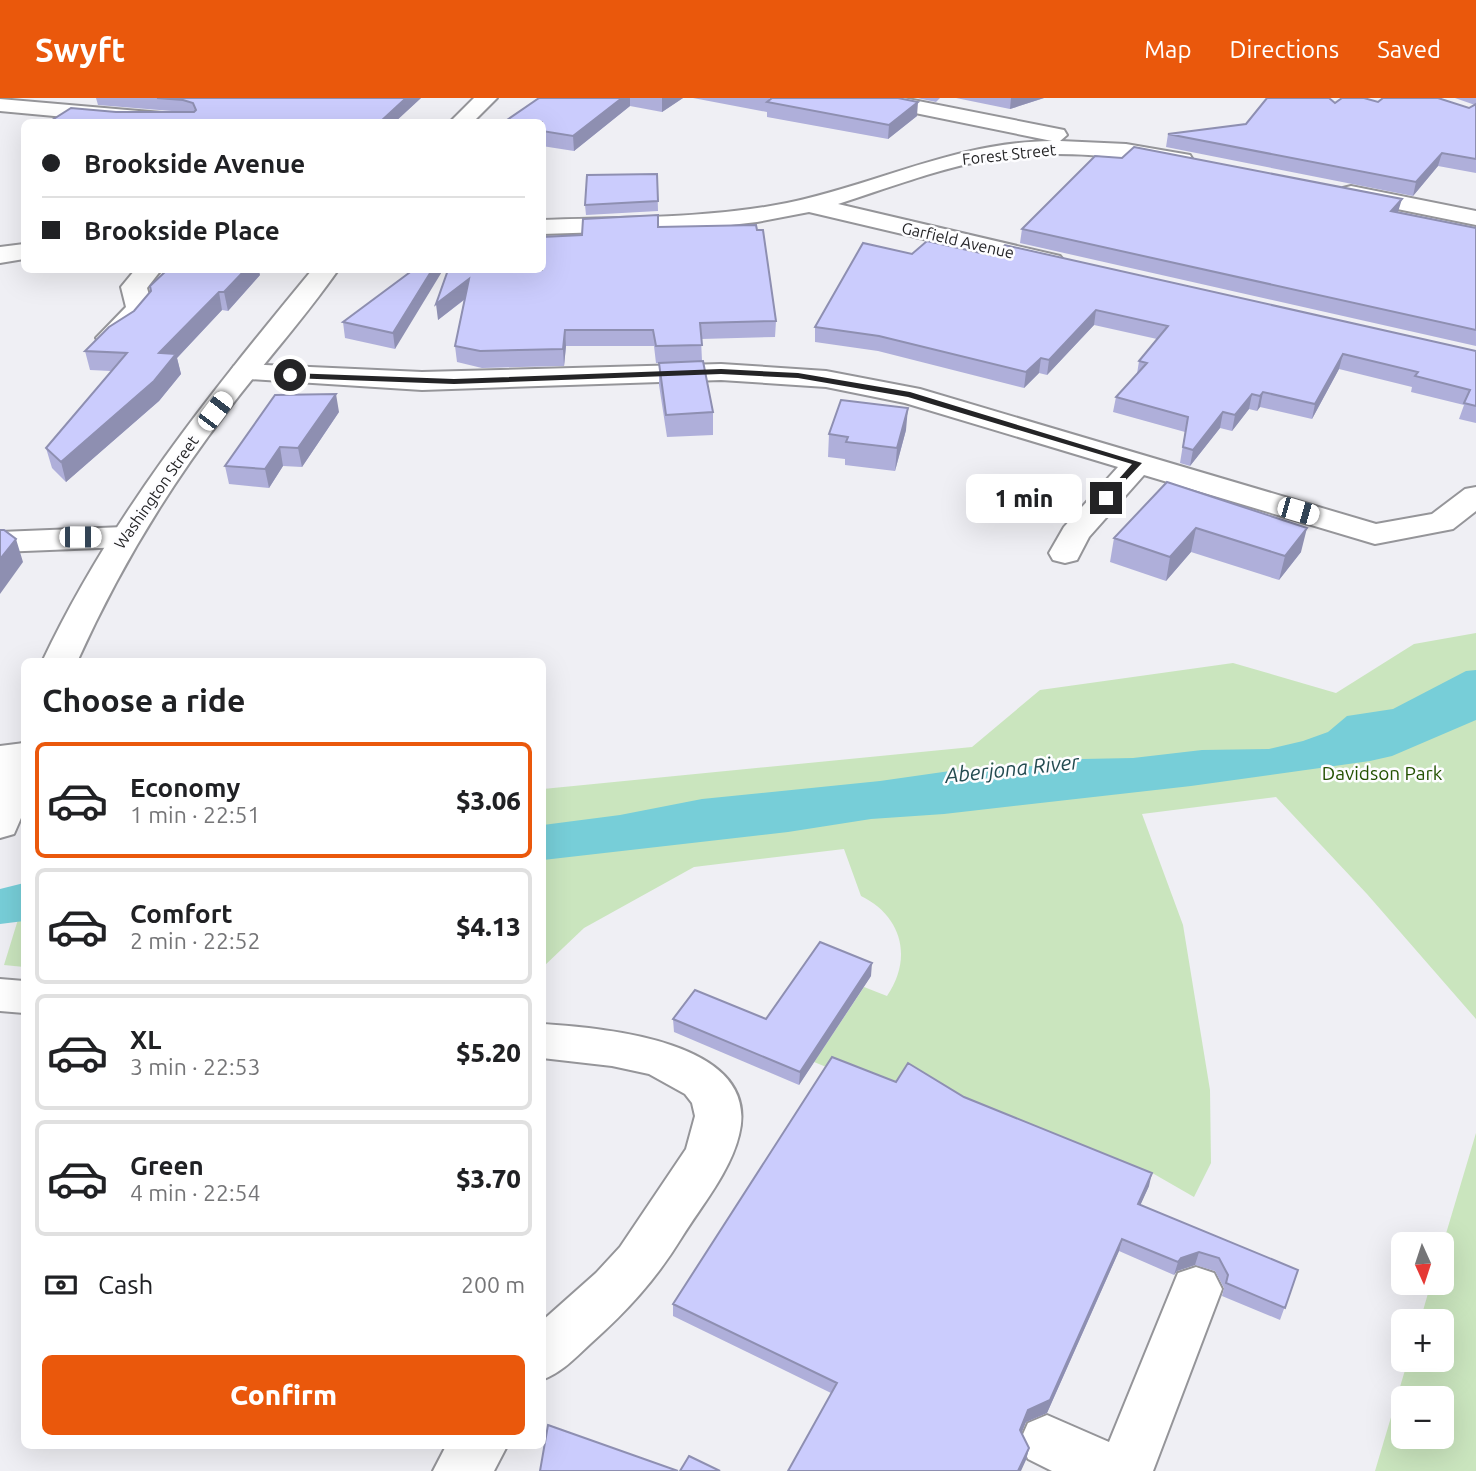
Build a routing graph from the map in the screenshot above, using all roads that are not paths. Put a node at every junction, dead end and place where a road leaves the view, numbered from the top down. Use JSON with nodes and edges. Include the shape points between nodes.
{"nodes":[{"id":1,"x":486,"y":98,"type":"edge"},
{"id":2,"x":871,"y":98,"type":"edge"},
{"id":3,"x":2,"y":105,"type":"edge"},
{"id":4,"x":152,"y":119,"type":"edge"},
{"id":5,"x":464,"y":119,"type":"edge"},
{"id":6,"x":988,"y":121,"type":"junction"},
{"id":7,"x":0,"y":133,"type":"edge"},
{"id":8,"x":1130,"y":150,"type":"junction"},
{"id":9,"x":985,"y":154,"type":"junction"},
{"id":10,"x":1205,"y":164,"type":"edge"},
{"id":11,"x":1335,"y":190,"type":"edge"},
{"id":12,"x":810,"y":205,"type":"junction"},
{"id":13,"x":1476,"y":218,"type":"edge"},
{"id":14,"x":546,"y":227,"type":"edge"},
{"id":15,"x":21,"y":252,"type":"edge"},
{"id":16,"x":0,"y":255,"type":"edge"},
{"id":17,"x":1077,"y":267,"type":"edge"},
{"id":18,"x":146,"y":273,"type":"edge"},
{"id":19,"x":323,"y":273,"type":"edge"},
{"id":20,"x":110,"y":338,"type":"edge"},
{"id":21,"x":244,"y":372,"type":"junction"},
{"id":22,"x":1138,"y":463,"type":"junction"},
{"id":23,"x":1476,"y":496,"type":"edge"},
{"id":24,"x":124,"y":537,"type":"junction"},
{"id":25,"x":7,"y":538,"type":"edge"},
{"id":26,"x":1065,"y":553,"type":"dead end"},
{"id":27,"x":61,"y":658,"type":"edge"},
{"id":28,"x":21,"y":755,"type":"edge"},
{"id":29,"x":0,"y":758,"type":"edge"},
{"id":30,"x":21,"y":764,"type":"edge"},
{"id":31,"x":0,"y":825,"type":"edge"},
{"id":32,"x":0,"y":995,"type":"edge"},
{"id":33,"x":21,"y":997,"type":"edge"},
{"id":34,"x":565,"y":1043,"type":"edge"},
{"id":35,"x":1196,"y":1289,"type":"dead end"},
{"id":36,"x":546,"y":1352,"type":"edge"},
{"id":37,"x":1046,"y":1441,"type":"dead end"},
{"id":38,"x":477,"y":1449,"type":"edge"},
{"id":39,"x":461,"y":1471,"type":"edge"},
{"id":40,"x":1111,"y":1471,"type":"edge"},
{"id":41,"x":1125,"y":1471,"type":"edge"}],
"edges":[{"from":1,"to":5,"type":"street"},
{"from":2,"to":6,"type":"street"},
{"from":3,"to":4,"type":"street"},
{"from":3,"to":7,"type":"street"},
{"from":6,"to":8,"type":"street"},
{"from":6,"to":9,"type":"street","via":[[1002,129],[1006,139],[1000,148]]},
{"from":8,"to":9,"type":"street","name":"Forest Street","via":[[1049,148]]},
{"from":8,"to":10,"type":"street","name":"Forest Street"},
{"from":9,"to":12,"type":"street","name":"Forest Street"},
{"from":11,"to":13,"type":"street"},
{"from":12,"to":14,"type":"street","name":"Forest Street","via":[[718,219]]},
{"from":12,"to":17,"type":"street","name":"Garfield Avenue"},
{"from":15,"to":16,"type":"street"},
{"from":18,"to":20,"type":"street","via":[[134,287],[140,308]]},
{"from":19,"to":21,"type":"street","name":"Washington Street"},
{"from":21,"to":22,"type":"street","via":[[444,381],[721,372],[798,375],[910,395]]},
{"from":21,"to":24,"type":"street","name":"Washington Street"},
{"from":22,"to":23,"type":"street","via":[[1376,534],[1442,522]]},
{"from":22,"to":26,"type":"street","via":[[1075,534]]},
{"from":24,"to":25,"type":"street"},
{"from":24,"to":27,"type":"street","name":"Washington Street","via":[[86,601]]},
{"from":28,"to":29,"type":"street"},
{"from":30,"to":31,"type":"street"},
{"from":32,"to":33,"type":"street"},
{"from":34,"to":36,"type":"street","via":[[680,1067],[711,1097],[718,1128],[707,1159],[632,1269]]},
{"from":35,"to":41,"type":"street"},
{"from":37,"to":40,"type":"street"},
{"from":38,"to":39,"type":"street"}]}
